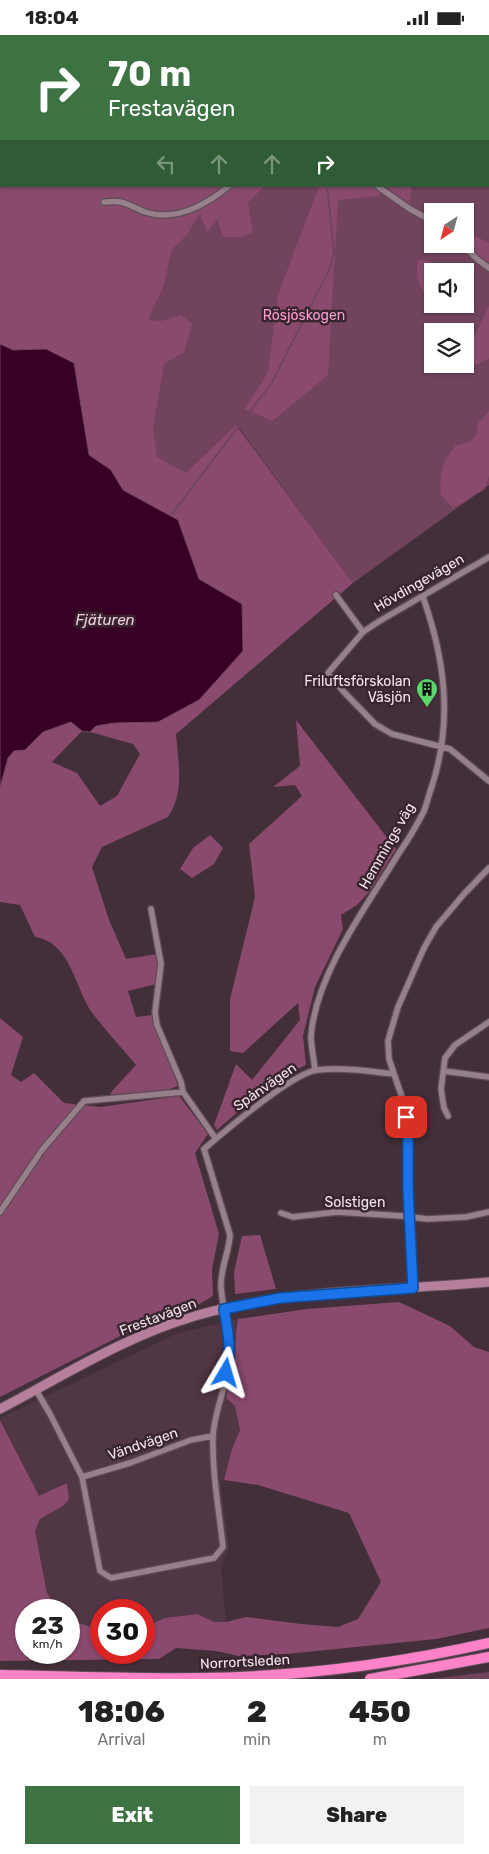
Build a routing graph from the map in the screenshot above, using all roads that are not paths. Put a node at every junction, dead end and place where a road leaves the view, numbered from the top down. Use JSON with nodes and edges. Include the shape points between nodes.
{"nodes":[{"id":1,"x":229,"y":187,"type":"edge"},
{"id":2,"x":378,"y":187,"type":"edge"},
{"id":3,"x":104,"y":202,"type":"dead end"},
{"id":4,"x":424,"y":217,"type":"edge"},
{"id":5,"x":471,"y":253,"type":"edge"},
{"id":6,"x":489,"y":268,"type":"edge"},
{"id":7,"x":489,"y":557,"type":"edge"},
{"id":8,"x":336,"y":595,"type":"dead end"},
{"id":9,"x":423,"y":597,"type":"junction"},
{"id":10,"x":363,"y":632,"type":"junction"},
{"id":11,"x":442,"y":747,"type":"junction"},
{"id":12,"x":489,"y":781,"type":"edge"},
{"id":13,"x":489,"y":868,"type":"edge"},
{"id":14,"x":151,"y":909,"type":"dead end"},
{"id":15,"x":489,"y":1022,"type":"edge"},
{"id":16,"x":315,"y":1070,"type":"junction"},
{"id":17,"x":444,"y":1071,"type":"junction"},
{"id":18,"x":393,"y":1074,"type":"junction"},
{"id":19,"x":489,"y":1077,"type":"edge"},
{"id":20,"x":183,"y":1092,"type":"junction"},
{"id":21,"x":448,"y":1116,"type":"dead end"},
{"id":22,"x":216,"y":1139,"type":"junction"},
{"id":23,"x":0,"y":1212,"type":"edge"},
{"id":24,"x":489,"y":1212,"type":"edge"},
{"id":25,"x":281,"y":1213,"type":"dead end"},
{"id":26,"x":410,"y":1217,"type":"junction"},
{"id":27,"x":489,"y":1282,"type":"edge"},
{"id":28,"x":413,"y":1288,"type":"junction"},
{"id":29,"x":224,"y":1309,"type":"junction"},
{"id":30,"x":36,"y":1390,"type":"junction"},
{"id":31,"x":0,"y":1409,"type":"edge"},
{"id":32,"x":213,"y":1436,"type":"junction"},
{"id":33,"x":82,"y":1477,"type":"junction"},
{"id":34,"x":489,"y":1643,"type":"edge"},
{"id":35,"x":489,"y":1657,"type":"edge"},
{"id":36,"x":0,"y":1675,"type":"edge"},
{"id":37,"x":370,"y":1679,"type":"edge"}],
"edges":[{"from":1,"to":3,"type":"street","via":[[198,207],[178,214],[162,215],[145,212],[120,201]]},
{"from":2,"to":4,"type":"street"},
{"from":5,"to":6,"type":"street"},
{"from":7,"to":9,"type":"street","name":"Hövdingevägen"},
{"from":8,"to":10,"type":"street"},
{"from":9,"to":10,"type":"street","name":"Hövdingevägen"},
{"from":9,"to":11,"type":"street","name":"Hemmings väg","via":[[444,677]]},
{"from":10,"to":11,"type":"street","name":"Hövdingevägen","via":[[328,673],[375,724],[392,734]]},
{"from":11,"to":12,"type":"street","via":[[450,749]]},
{"from":11,"to":16,"type":"street","name":"Hemmings väg","via":[[424,811],[340,950],[320,992],[311,1036]]},
{"from":13,"to":18,"type":"street","via":[[444,916],[424,948],[390,1032],[389,1059]]},
{"from":14,"to":20,"type":"street","via":[[162,964],[155,1012],[157,1025]]},
{"from":15,"to":17,"type":"street","via":[[455,1045],[445,1058]]},
{"from":16,"to":18,"type":"street","name":"Spånvägen"},
{"from":16,"to":22,"type":"street","name":"Spånvägen","via":[[297,1077]]},
{"from":17,"to":19,"type":"street"},
{"from":17,"to":21,"type":"street","via":[[441,1089]]},
{"from":18,"to":26,"type":"street","via":[[404,1103],[408,1131]]},
{"from":20,"to":22,"type":"street"},
{"from":20,"to":23,"type":"street","via":[[84,1101],[42,1150]]},
{"from":22,"to":29,"type":"street","via":[[204,1149],[230,1235],[222,1269]]},
{"from":24,"to":26,"type":"street","name":"Solstigen","via":[[466,1217]]},
{"from":25,"to":26,"type":"street","name":"Solstigen","via":[[293,1217],[337,1213]]},
{"from":26,"to":28,"type":"street"},
{"from":27,"to":28,"type":"street","name":"Frestavägen"},
{"from":28,"to":29,"type":"street","name":"Frestavägen","via":[[280,1298]]},
{"from":29,"to":30,"type":"street","name":"Frestavägen","via":[[194,1316],[134,1339]]},
{"from":29,"to":32,"type":"street","via":[[230,1340],[229,1362]]},
{"from":30,"to":31,"type":"street","name":"Frestavägen"},
{"from":30,"to":33,"type":"street"},
{"from":32,"to":33,"type":"street","name":"Vändvägen","via":[[191,1440]]},
{"from":32,"to":33,"type":"street","via":[[215,1487],[223,1547],[214,1559],[112,1578],[100,1571]]},
{"from":34,"to":36,"type":"highway","name":"Norrortsleden","via":[[450,1652],[297,1673],[201,1678]]},
{"from":35,"to":37,"type":"highway"}]}
